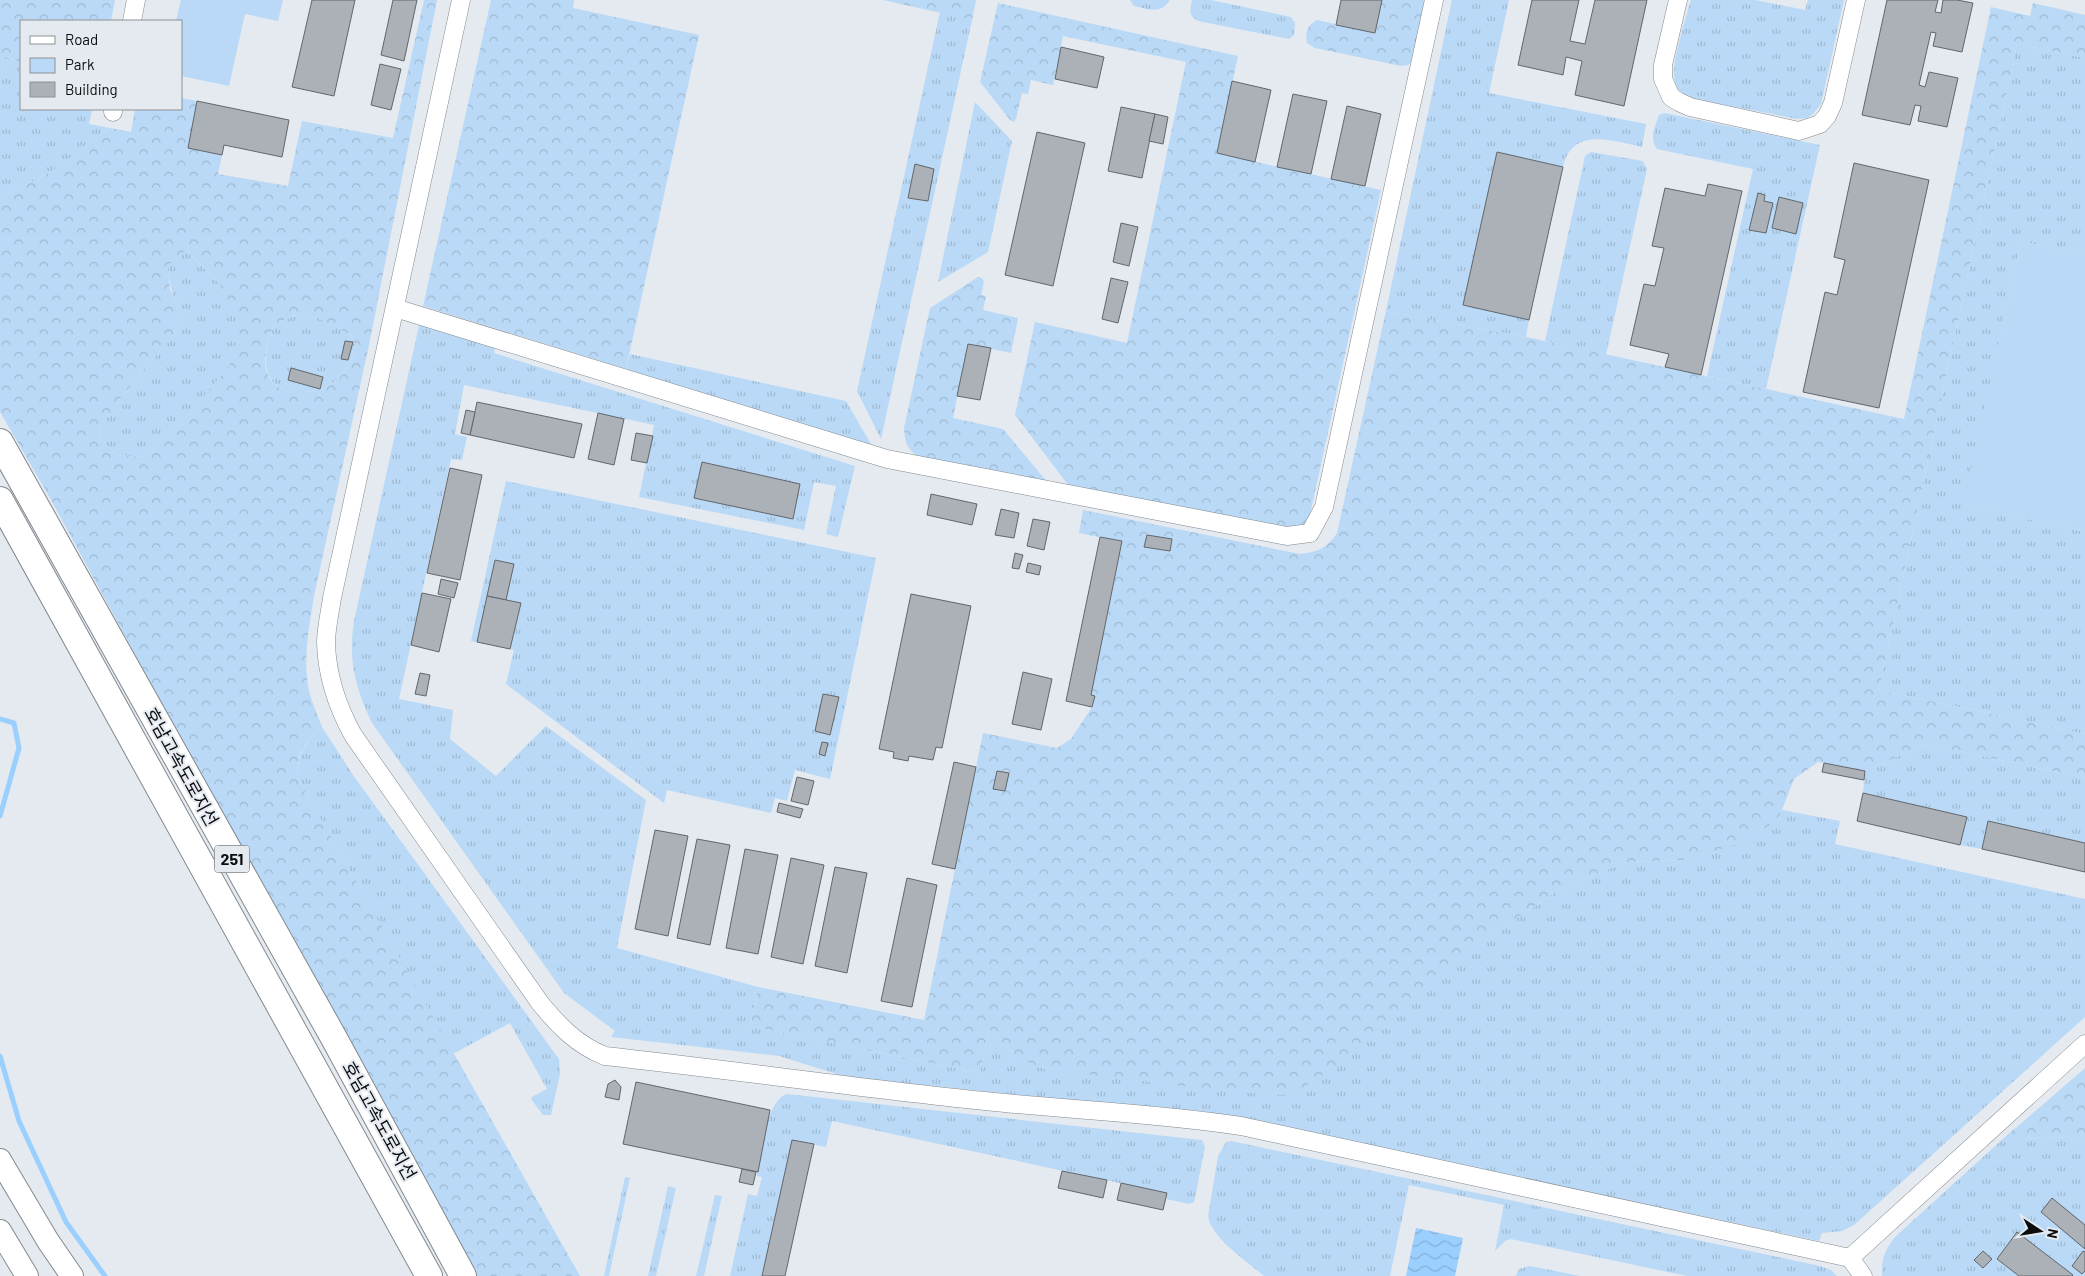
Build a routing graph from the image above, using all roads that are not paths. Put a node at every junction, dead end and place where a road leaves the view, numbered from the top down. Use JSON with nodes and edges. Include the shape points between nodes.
{"nodes":[{"id":1,"x":136,"y":0,"type":"edge"},
{"id":2,"x":461,"y":0,"type":"edge"},
{"id":3,"x":1434,"y":0,"type":"edge"},
{"id":4,"x":1678,"y":0,"type":"edge"},
{"id":5,"x":1856,"y":0,"type":"edge"},
{"id":6,"x":132,"y":20,"type":"edge"},
{"id":7,"x":395,"y":308,"type":"junction"},
{"id":8,"x":0,"y":442,"type":"edge"},
{"id":9,"x":0,"y":500,"type":"edge"},
{"id":10,"x":2085,"y":1044,"type":"edge"},
{"id":11,"x":0,"y":1160,"type":"edge"},
{"id":12,"x":0,"y":1231,"type":"edge"},
{"id":13,"x":1850,"y":1258,"type":"junction"},
{"id":14,"x":28,"y":1276,"type":"edge"},
{"id":15,"x":72,"y":1276,"type":"edge"},
{"id":16,"x":430,"y":1276,"type":"edge"},
{"id":17,"x":463,"y":1276,"type":"edge"},
{"id":18,"x":1863,"y":1276,"type":"edge"}],
"edges":[{"from":1,"to":6,"type":"street"},
{"from":2,"to":7,"type":"street"},
{"from":3,"to":7,"type":"street","via":[[1324,507],[1310,533],[1287,536],[887,459]]},
{"from":4,"to":5,"type":"street","via":[[1663,65],[1663,79],[1671,96],[1690,107],[1799,131],[1820,124],[1833,103]]},
{"from":7,"to":13,"type":"street","via":[[332,598],[326,642],[333,689],[352,735],[540,1003],[575,1040],[590,1050],[605,1056],[853,1088],[1026,1106],[1184,1117],[1241,1126]]},
{"from":8,"to":17,"type":"highway","name":"호남고속도로지선","number":"251"},
{"from":9,"to":16,"type":"highway","name":"호남고속도로지선","number":"251"},
{"from":10,"to":13,"type":"street"},
{"from":11,"to":15,"type":"main road"},
{"from":12,"to":14,"type":"main road"},
{"from":13,"to":18,"type":"street"}]}
